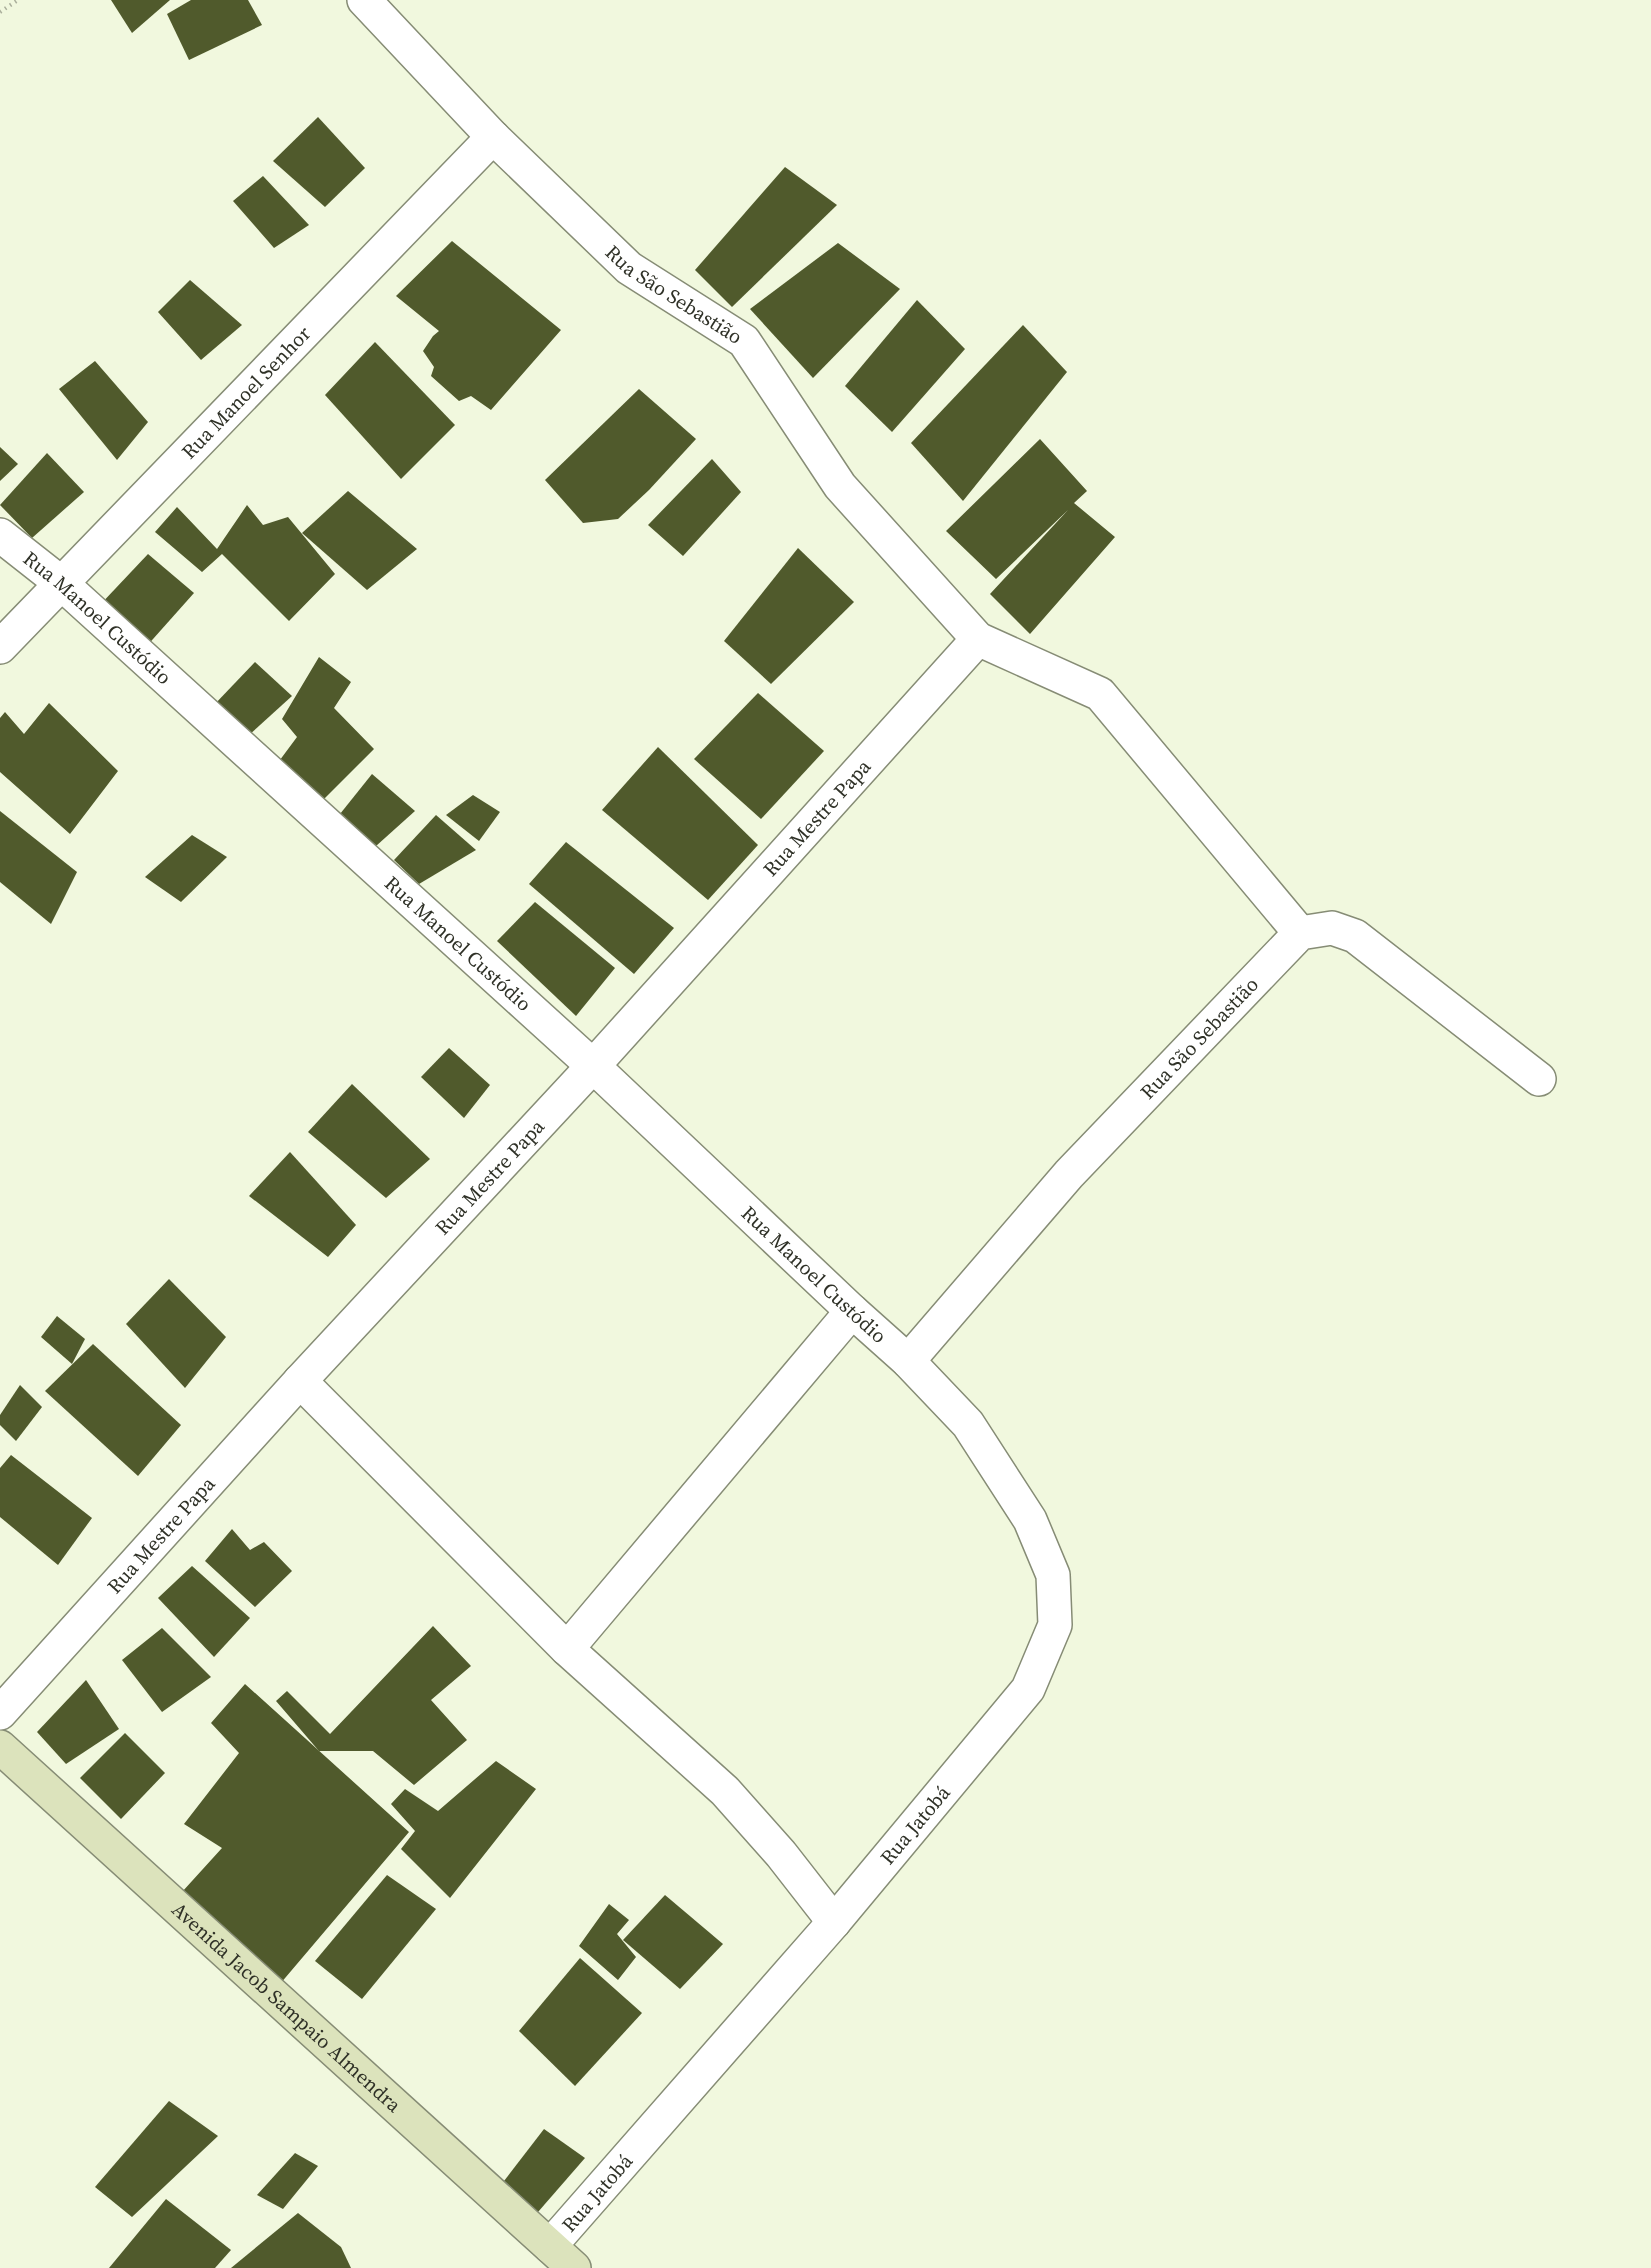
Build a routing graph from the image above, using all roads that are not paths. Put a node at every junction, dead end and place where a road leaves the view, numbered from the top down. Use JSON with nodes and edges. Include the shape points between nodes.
{"nodes":[{"id":1,"x":364,"y":0,"type":"edge"},
{"id":2,"x":493,"y":137,"type":"junction"},
{"id":3,"x":0,"y":535,"type":"edge"},
{"id":4,"x":61,"y":583,"type":"junction"},
{"id":5,"x":978,"y":639,"type":"junction"},
{"id":6,"x":0,"y":647,"type":"edge"},
{"id":7,"x":1300,"y":933,"type":"junction"},
{"id":8,"x":593,"y":1066,"type":"junction"},
{"id":9,"x":1539,"y":1079,"type":"dead end"},
{"id":10,"x":852,"y":1311,"type":"junction"},
{"id":11,"x":908,"y":1361,"type":"junction"},
{"id":12,"x":300,"y":1381,"type":"junction"},
{"id":13,"x":567,"y":1649,"type":"junction"},
{"id":14,"x":0,"y":1713,"type":"edge"},
{"id":15,"x":0,"y":1747,"type":"edge"},
{"id":16,"x":834,"y":1922,"type":"junction"},
{"id":17,"x":550,"y":2246,"type":"junction"},
{"id":18,"x":574,"y":2268,"type":"edge"}],
"edges":[{"from":1,"to":2,"type":"street","name":"Rua São Sebastião"},
{"from":2,"to":4,"type":"street","name":"Rua Manoel Senhor"},
{"from":2,"to":5,"type":"street","name":"Rua São Sebastião","via":[[629,268],[744,341],[840,486]]},
{"from":3,"to":4,"type":"street","name":"Rua Manoel Custódio"},
{"from":4,"to":6,"type":"street","name":"Rua Manoel Senhor"},
{"from":4,"to":8,"type":"street","name":"Rua Manoel Custódio"},
{"from":5,"to":7,"type":"street","via":[[1100,694]]},
{"from":5,"to":8,"type":"street","name":"Rua Mestre Papa"},
{"from":7,"to":9,"type":"street","via":[[1332,928],[1355,936]]},
{"from":7,"to":11,"type":"street","name":"Rua São Sebastião","via":[[1069,1174]]},
{"from":8,"to":10,"type":"street","name":"Rua Manoel Custódio"},
{"from":8,"to":12,"type":"street","name":"Rua Mestre Papa"},
{"from":10,"to":11,"type":"street","name":"Rua Manoel Custódio"},
{"from":10,"to":13,"type":"street"},
{"from":11,"to":16,"type":"street","name":"Rua Jatobá","via":[[968,1424],[1030,1520],[1053,1575],[1055,1625],[1028,1689]]},
{"from":12,"to":13,"type":"street"},
{"from":12,"to":14,"type":"street","name":"Rua Mestre Papa"},
{"from":13,"to":16,"type":"street","via":[[725,1791]]},
{"from":15,"to":17,"type":"main road","name":"Avenida Jacob Sampaio Almendra"},
{"from":16,"to":17,"type":"street","name":"Rua Jatobá"},
{"from":17,"to":18,"type":"main road","name":"Avenida Jacob Sampaio Almendra"}]}
